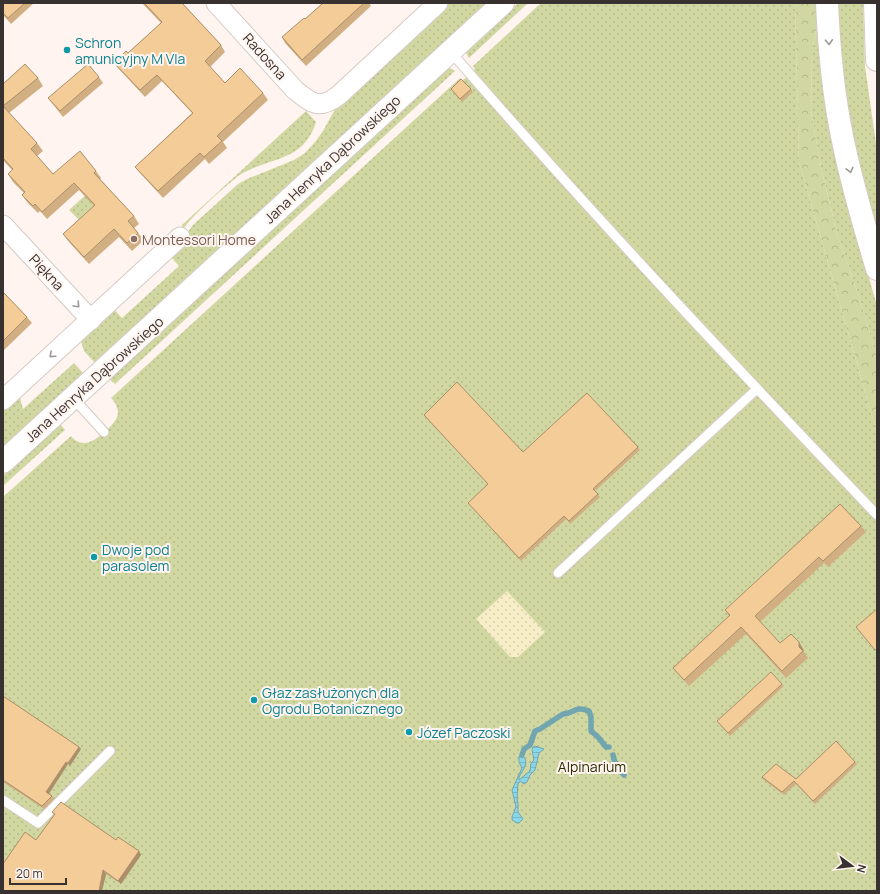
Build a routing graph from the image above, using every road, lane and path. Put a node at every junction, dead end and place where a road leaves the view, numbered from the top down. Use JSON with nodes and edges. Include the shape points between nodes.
{"nodes":[{"id":1,"x":216,"y":3,"type":"edge"},
{"id":2,"x":438,"y":3,"type":"edge"},
{"id":3,"x":503,"y":3,"type":"edge"},
{"id":4,"x":827,"y":3,"type":"edge"},
{"id":5,"x":875,"y":3,"type":"edge"},
{"id":6,"x":450,"y":51,"type":"junction"},
{"id":7,"x":877,"y":60,"type":"edge"},
{"id":8,"x":3,"y":225,"type":"edge"},
{"id":9,"x":180,"y":237,"type":"dead end"},
{"id":10,"x":877,"y":269,"type":"edge"},
{"id":11,"x":91,"y":320,"type":"junction"},
{"id":12,"x":757,"y":389,"type":"junction"},
{"id":13,"x":73,"y":398,"type":"junction"},
{"id":14,"x":3,"y":400,"type":"edge"},
{"id":15,"x":104,"y":432,"type":"dead end"},
{"id":16,"x":3,"y":462,"type":"edge"},
{"id":17,"x":877,"y":515,"type":"edge"},
{"id":18,"x":558,"y":573,"type":"dead end"},
{"id":19,"x":110,"y":751,"type":"dead end"},
{"id":20,"x":3,"y":800,"type":"edge"}],
"edges":[{"from":1,"to":2,"type":"street","name":"Radosna","via":[[295,90],[318,104],[328,103],[339,95]]},
{"from":3,"to":6,"type":"street","name":"Jana Henryka Dąbrowskiego"},
{"from":4,"to":10,"type":"street","one_way":true,"via":[[830,54],[842,136]]},
{"from":5,"to":7,"type":"street"},
{"from":6,"to":12,"type":"lane","via":[[526,138]]},
{"from":6,"to":13,"type":"street","name":"Jana Henryka Dąbrowskiego"},
{"from":8,"to":11,"type":"street","name":"Piękna","one_way":true},
{"from":9,"to":11,"type":"street"},
{"from":11,"to":14,"type":"street","one_way":true},
{"from":12,"to":17,"type":"lane"},
{"from":12,"to":18,"type":"lane"},
{"from":13,"to":15,"type":"lane"},
{"from":13,"to":16,"type":"street","name":"Jana Henryka Dąbrowskiego"},
{"from":19,"to":20,"type":"lane","via":[[38,823]]}]}
